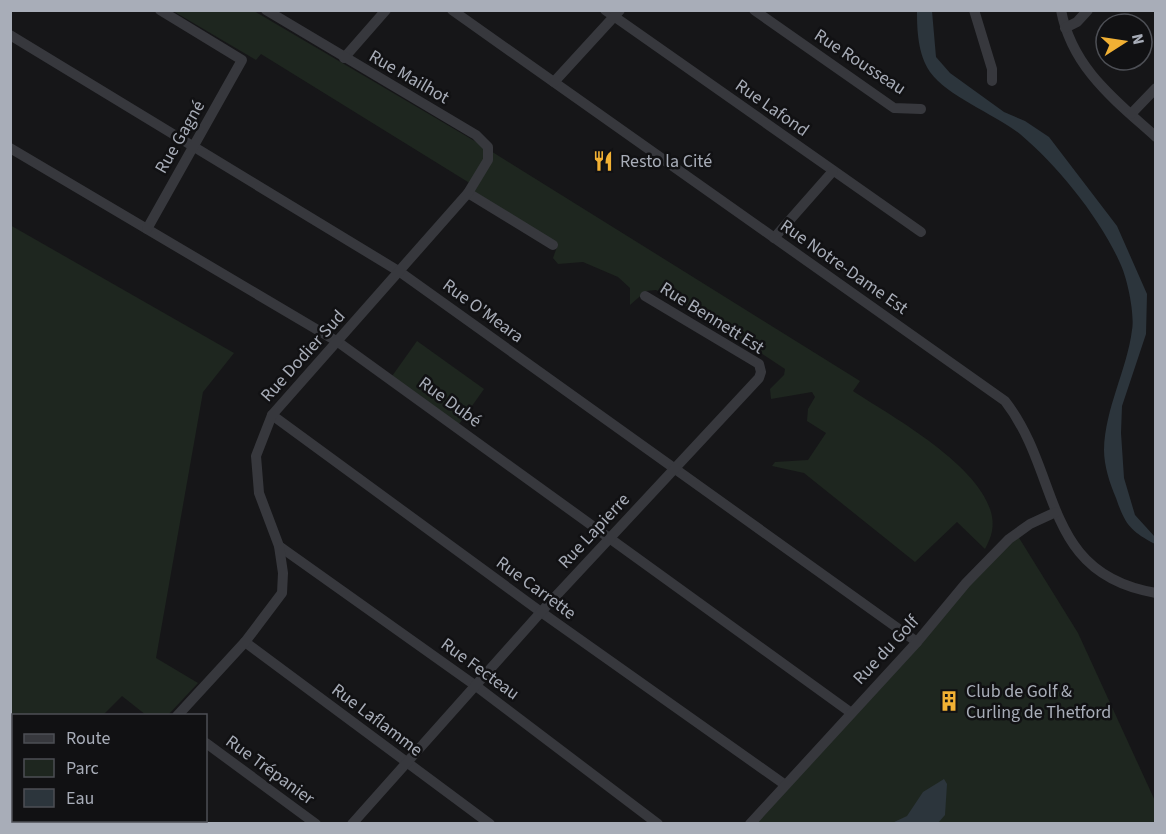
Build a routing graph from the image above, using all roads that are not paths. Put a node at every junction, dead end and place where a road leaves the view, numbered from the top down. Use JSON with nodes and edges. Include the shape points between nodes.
{"nodes":[{"id":1,"x":160,"y":10,"type":"edge"},
{"id":2,"x":266,"y":10,"type":"edge"},
{"id":3,"x":386,"y":10,"type":"edge"},
{"id":4,"x":452,"y":10,"type":"edge"},
{"id":5,"x":754,"y":10,"type":"edge"},
{"id":6,"x":974,"y":10,"type":"edge"},
{"id":7,"x":1061,"y":10,"type":"edge"},
{"id":8,"x":1088,"y":10,"type":"edge"},
{"id":9,"x":613,"y":13,"type":"edge"},
{"id":10,"x":1065,"y":28,"type":"junction"},
{"id":11,"x":10,"y":35,"type":"edge"},
{"id":12,"x":344,"y":58,"type":"junction"},
{"id":13,"x":992,"y":81,"type":"dead end"},
{"id":14,"x":554,"y":82,"type":"junction"},
{"id":15,"x":1155,"y":88,"type":"edge"},
{"id":16,"x":921,"y":109,"type":"dead end"},
{"id":17,"x":1131,"y":114,"type":"junction"},
{"id":18,"x":1155,"y":137,"type":"edge"},
{"id":19,"x":10,"y":148,"type":"edge"},
{"id":20,"x":193,"y":148,"type":"junction"},
{"id":21,"x":833,"y":171,"type":"junction"},
{"id":22,"x":468,"y":193,"type":"junction"},
{"id":23,"x":147,"y":229,"type":"junction"},
{"id":24,"x":921,"y":232,"type":"dead end"},
{"id":25,"x":774,"y":238,"type":"junction"},
{"id":26,"x":553,"y":245,"type":"dead end"},
{"id":27,"x":400,"y":272,"type":"junction"},
{"id":28,"x":645,"y":296,"type":"dead end"},
{"id":29,"x":338,"y":342,"type":"junction"},
{"id":30,"x":761,"y":368,"type":"joint"},
{"id":31,"x":272,"y":415,"type":"junction"},
{"id":32,"x":675,"y":469,"type":"junction"},
{"id":33,"x":1056,"y":512,"type":"junction"},
{"id":34,"x":610,"y":538,"type":"junction"},
{"id":35,"x":279,"y":546,"type":"junction"},
{"id":36,"x":1155,"y":593,"type":"edge"},
{"id":37,"x":541,"y":612,"type":"junction"},
{"id":38,"x":245,"y":642,"type":"junction"},
{"id":39,"x":916,"y":642,"type":"junction"},
{"id":40,"x":476,"y":686,"type":"junction"},
{"id":41,"x":850,"y":712,"type":"junction"},
{"id":42,"x":179,"y":714,"type":"edge"},
{"id":43,"x":207,"y":744,"type":"edge"},
{"id":44,"x":407,"y":764,"type":"junction"},
{"id":45,"x":784,"y":784,"type":"junction"},
{"id":46,"x":487,"y":823,"type":"edge"},
{"id":47,"x":316,"y":824,"type":"edge"},
{"id":48,"x":352,"y":824,"type":"edge"},
{"id":49,"x":658,"y":824,"type":"edge"},
{"id":50,"x":750,"y":824,"type":"edge"}],
"edges":[{"from":1,"to":20,"type":"street","name":"Rue Gagné","via":[[242,60]]},
{"from":2,"to":12,"type":"street","name":"Rue Mailhot"},
{"from":3,"to":12,"type":"street"},
{"from":4,"to":14,"type":"street","name":"Rue Notre-Dame Est"},
{"from":5,"to":16,"type":"street","name":"Rue Rousseau","via":[[894,108]]},
{"from":6,"to":13,"type":"street"},
{"from":7,"to":10,"type":"street"},
{"from":8,"to":10,"type":"street"},
{"from":9,"to":14,"type":"street"},
{"from":9,"to":21,"type":"street","name":"Rue Lafond"},
{"from":10,"to":17,"type":"street","via":[[1084,69]]},
{"from":11,"to":20,"type":"street","name":"Rue O'Meara"},
{"from":12,"to":22,"type":"street","name":"Rue Mailhot","via":[[484,142],[488,160]]},
{"from":14,"to":25,"type":"street","name":"Rue Notre-Dame Est"},
{"from":15,"to":17,"type":"street"},
{"from":17,"to":18,"type":"street"},
{"from":19,"to":23,"type":"street","name":"Rue Dubé"},
{"from":20,"to":23,"type":"street","name":"Rue Gagné"},
{"from":20,"to":27,"type":"street","name":"Rue O'Meara"},
{"from":21,"to":24,"type":"street","name":"Rue Lafond"},
{"from":21,"to":25,"type":"street"},
{"from":22,"to":26,"type":"street"},
{"from":22,"to":27,"type":"street","name":"Rue Dodier Sud"},
{"from":23,"to":29,"type":"street","name":"Rue Dubé"},
{"from":25,"to":33,"type":"street","name":"Rue Notre-Dame Est","via":[[1005,401],[1026,437]]},
{"from":27,"to":29,"type":"street","name":"Rue Dodier Sud"},
{"from":27,"to":32,"type":"street","name":"Rue O'Meara"},
{"from":28,"to":30,"type":"street","name":"Rue Bennett Est"},
{"from":29,"to":31,"type":"street","name":"Rue Dodier Sud"},
{"from":29,"to":34,"type":"street","name":"Rue Dubé"},
{"from":30,"to":32,"type":"street","name":"Rue Lapierre","via":[[759,378]]},
{"from":31,"to":35,"type":"street","name":"Rue Dodier Sud","via":[[256,456],[259,493]]},
{"from":31,"to":37,"type":"street","name":"Rue Carrette"},
{"from":32,"to":34,"type":"street","name":"Rue Lapierre"},
{"from":32,"to":39,"type":"street","name":"Rue O'Meara"},
{"from":33,"to":36,"type":"street","name":"Rue Notre-Dame Est","via":[[1075,548],[1092,568],[1126,586]]},
{"from":33,"to":39,"type":"street","name":"Rue du Golf","via":[[1016,532]]},
{"from":34,"to":37,"type":"street","name":"Rue Lapierre"},
{"from":34,"to":41,"type":"street","name":"Rue Dubé"},
{"from":35,"to":38,"type":"street","name":"Rue Dodier Sud","via":[[282,593]]},
{"from":35,"to":40,"type":"street","name":"Rue Fecteau"},
{"from":37,"to":40,"type":"street","name":"Rue Lapierre"},
{"from":37,"to":45,"type":"street","name":"Rue Carrette"},
{"from":38,"to":42,"type":"street","name":"Rue Dodier Sud"},
{"from":38,"to":44,"type":"street","name":"Rue Laflamme"},
{"from":39,"to":41,"type":"street","name":"Rue du Golf"},
{"from":40,"to":44,"type":"street","name":"Rue Lapierre"},
{"from":40,"to":49,"type":"street","name":"Rue Fecteau"},
{"from":41,"to":45,"type":"street","name":"Rue du Golf"},
{"from":43,"to":47,"type":"street","name":"Rue Trépanier"},
{"from":44,"to":46,"type":"street","name":"Rue Laflamme"},
{"from":44,"to":48,"type":"street","name":"Rue Lapierre"},
{"from":45,"to":50,"type":"street","name":"Rue du Golf"}]}
